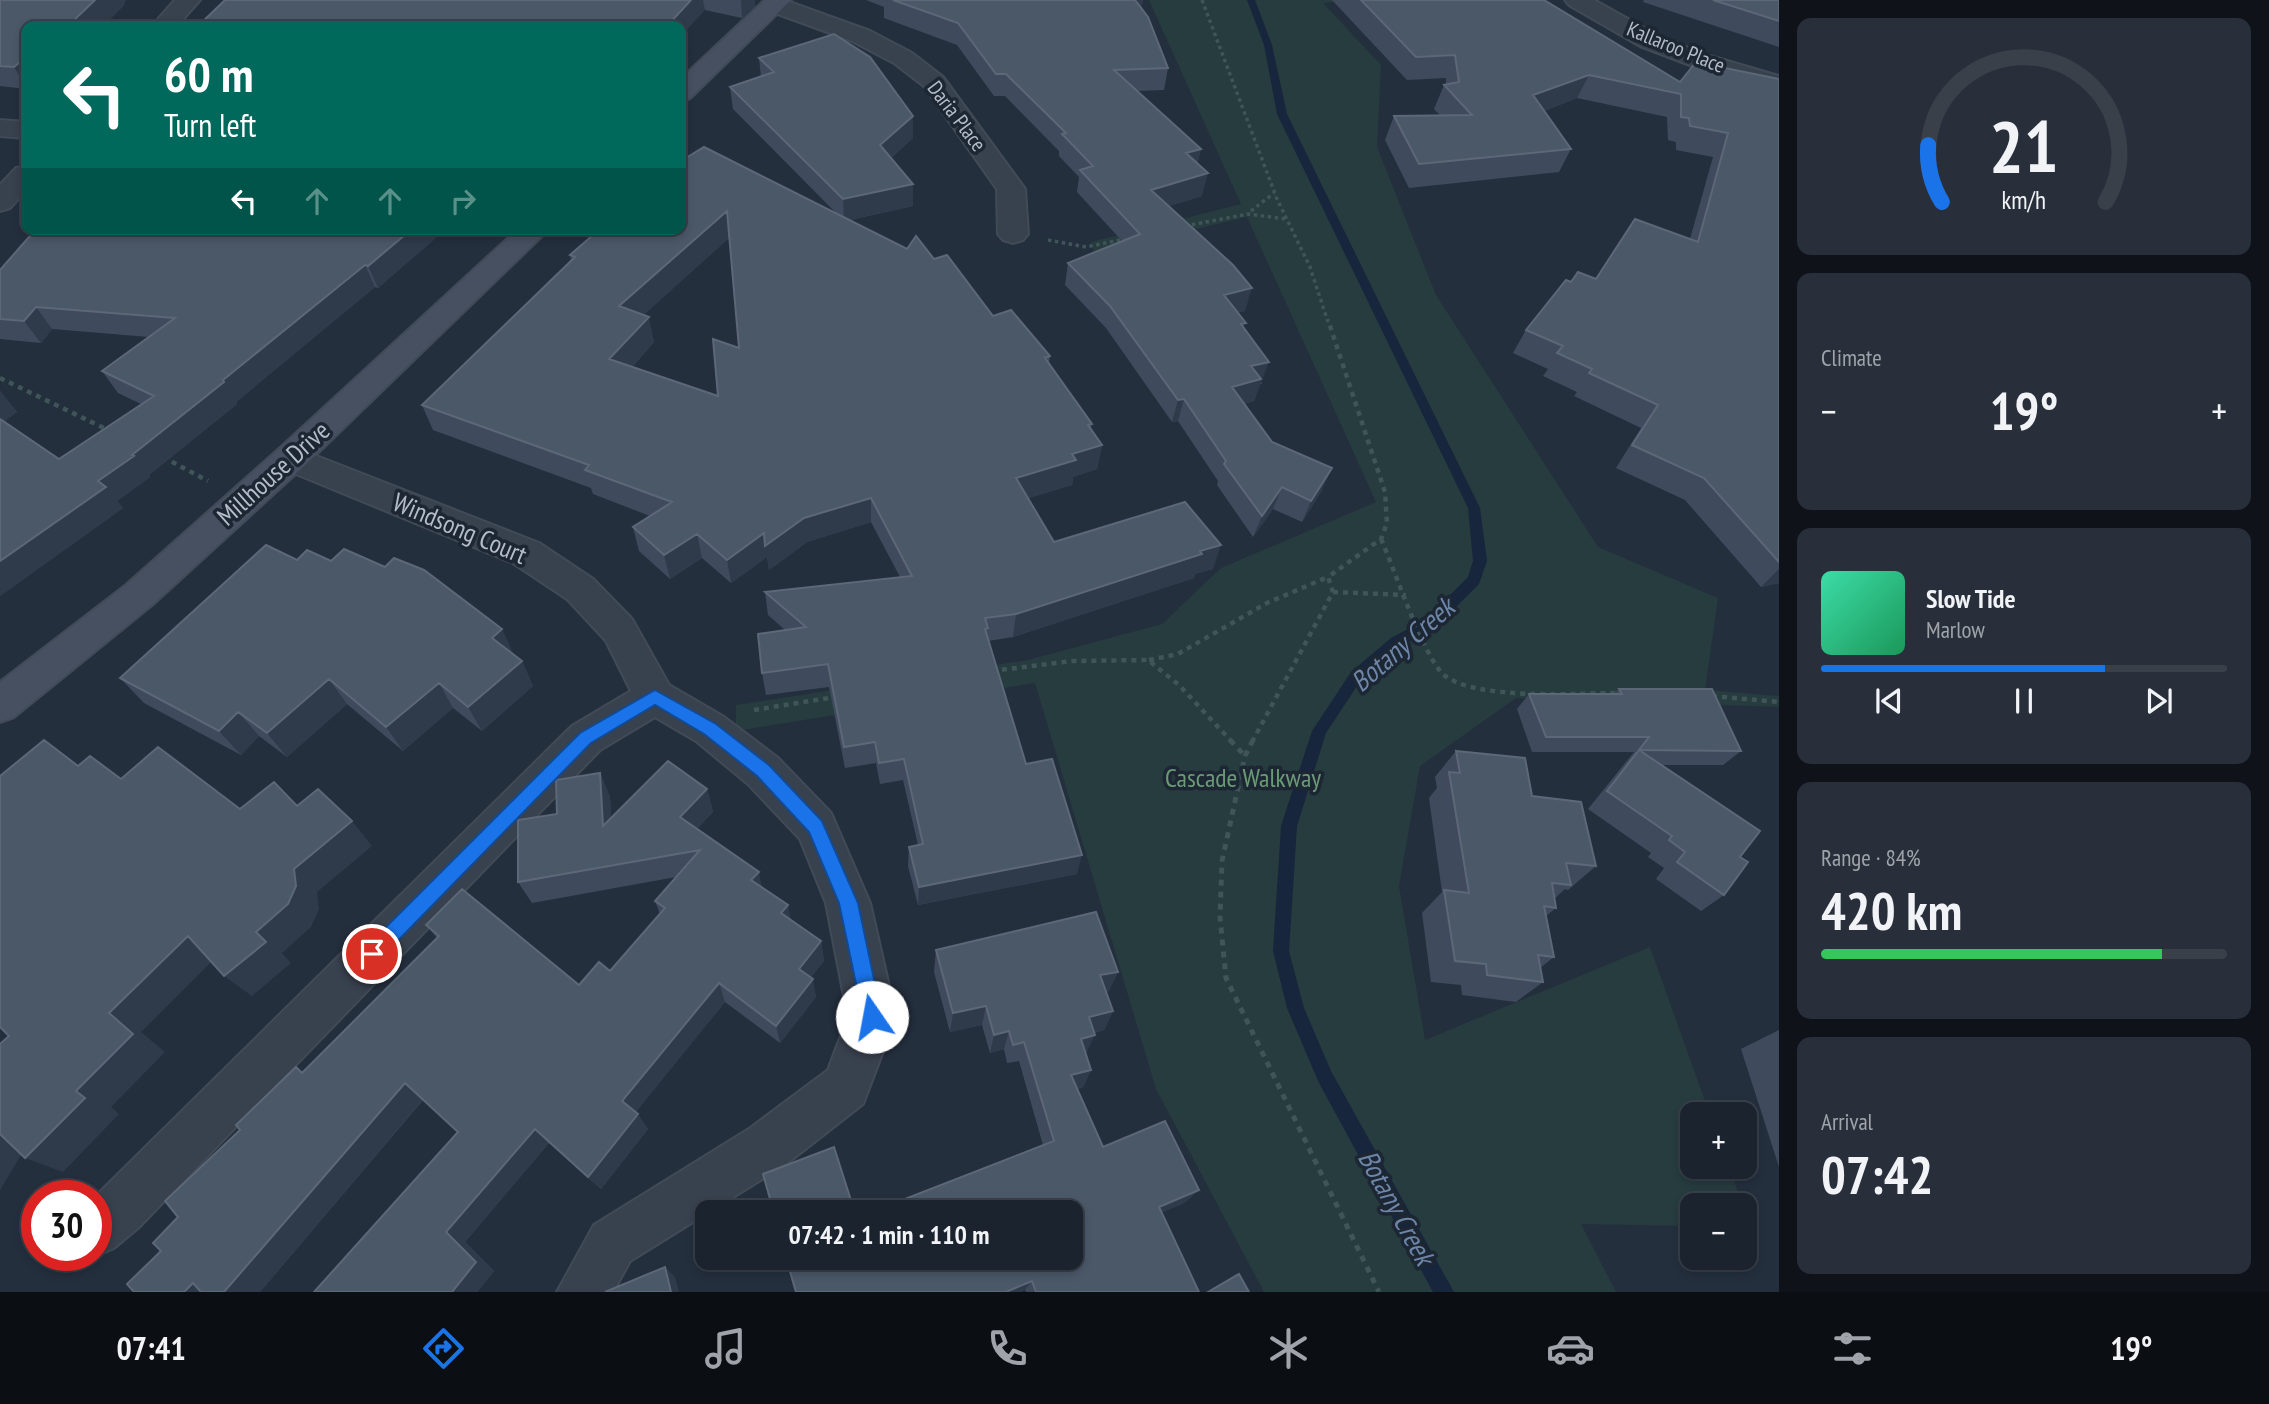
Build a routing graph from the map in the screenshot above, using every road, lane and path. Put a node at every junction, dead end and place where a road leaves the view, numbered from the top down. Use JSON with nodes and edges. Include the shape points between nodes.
{"nodes":[{"id":1,"x":188,"y":0,"type":"edge"},
{"id":2,"x":1202,"y":0,"type":"edge"},
{"id":3,"x":1577,"y":0,"type":"edge"},
{"id":4,"x":777,"y":3,"type":"edge"},
{"id":5,"x":169,"y":21,"type":"edge"},
{"id":6,"x":1779,"y":84,"type":"edge"},
{"id":7,"x":686,"y":88,"type":"edge"},
{"id":8,"x":0,"y":128,"type":"edge"},
{"id":9,"x":21,"y":130,"type":"edge"},
{"id":10,"x":21,"y":179,"type":"edge"},
{"id":11,"x":1275,"y":192,"type":"junction"},
{"id":12,"x":0,"y":202,"type":"edge"},
{"id":13,"x":1248,"y":213,"type":"junction"},
{"id":14,"x":1287,"y":219,"type":"junction"},
{"id":15,"x":1180,"y":227,"type":"edge"},
{"id":16,"x":1013,"y":233,"type":"joint"},
{"id":17,"x":529,"y":235,"type":"edge"},
{"id":18,"x":1126,"y":239,"type":"edge"},
{"id":19,"x":0,"y":378,"type":"edge"},
{"id":20,"x":113,"y":433,"type":"edge"},
{"id":21,"x":150,"y":451,"type":"edge"},
{"id":22,"x":291,"y":458,"type":"junction"},
{"id":23,"x":211,"y":483,"type":"dead end"},
{"id":24,"x":1381,"y":539,"type":"junction"},
{"id":25,"x":1328,"y":577,"type":"junction"},
{"id":26,"x":1333,"y":593,"type":"junction"},
{"id":27,"x":1406,"y":595,"type":"junction"},
{"id":28,"x":1148,"y":660,"type":"junction"},
{"id":29,"x":984,"y":673,"type":"edge"},
{"id":30,"x":1626,"y":693,"type":"edge"},
{"id":31,"x":848,"y":695,"type":"edge"},
{"id":32,"x":1705,"y":695,"type":"edge"},
{"id":33,"x":655,"y":697,"type":"junction"},
{"id":34,"x":1779,"y":702,"type":"edge"},
{"id":35,"x":0,"y":705,"type":"edge"},
{"id":36,"x":753,"y":710,"type":"dead end"},
{"id":37,"x":1245,"y":756,"type":"junction"},
{"id":38,"x":112,"y":1216,"type":"edge"},
{"id":39,"x":584,"y":1292,"type":"edge"},
{"id":40,"x":1379,"y":1292,"type":"edge"}],
"edges":[{"from":1,"to":5,"type":"street"},
{"from":2,"to":11,"type":"path"},
{"from":3,"to":6,"type":"street","name":"Kallaroo Place","via":[[1651,41]]},
{"from":4,"to":7,"type":"main road"},
{"from":4,"to":16,"type":"street","name":"Daria Place","via":[[861,36],[903,58],[934,82],[1011,189]]},
{"from":8,"to":9,"type":"street"},
{"from":10,"to":12,"type":"street"},
{"from":11,"to":13,"type":"path"},
{"from":11,"to":14,"type":"path"},
{"from":13,"to":14,"type":"path"},
{"from":13,"to":15,"type":"path"},
{"from":14,"to":24,"type":"path","via":[[1310,267],[1385,492],[1387,523]]},
{"from":16,"to":18,"type":"path","via":[[1086,247]]},
{"from":17,"to":22,"type":"main road","name":"Millhouse Drive"},
{"from":19,"to":20,"type":"path"},
{"from":21,"to":23,"type":"path"},
{"from":22,"to":33,"type":"street","name":"Windsong Court","via":[[526,553],[580,589],[619,631]]},
{"from":22,"to":35,"type":"main road","name":"Millhouse Drive","via":[[139,595]]},
{"from":24,"to":25,"type":"path"},
{"from":24,"to":27,"type":"path"},
{"from":25,"to":26,"type":"path"},
{"from":25,"to":28,"type":"path","via":[[1267,603],[1178,654]]},
{"from":26,"to":27,"type":"path"},
{"from":26,"to":37,"type":"path"},
{"from":27,"to":30,"type":"path","via":[[1444,675],[1473,688]]},
{"from":28,"to":29,"type":"path","via":[[1072,661]]},
{"from":28,"to":37,"type":"path","via":[[1179,685]]},
{"from":31,"to":36,"type":"path"},
{"from":32,"to":34,"type":"path"},
{"from":33,"to":38,"type":"street","via":[[586,738]]},
{"from":33,"to":39,"type":"street","via":[[710,729],[763,771],[816,827],[848,903],[872,1017],[846,1087],[767,1147],[611,1243]]},
{"from":37,"to":40,"type":"path","via":[[1222,861],[1220,917],[1226,978]]}]}
